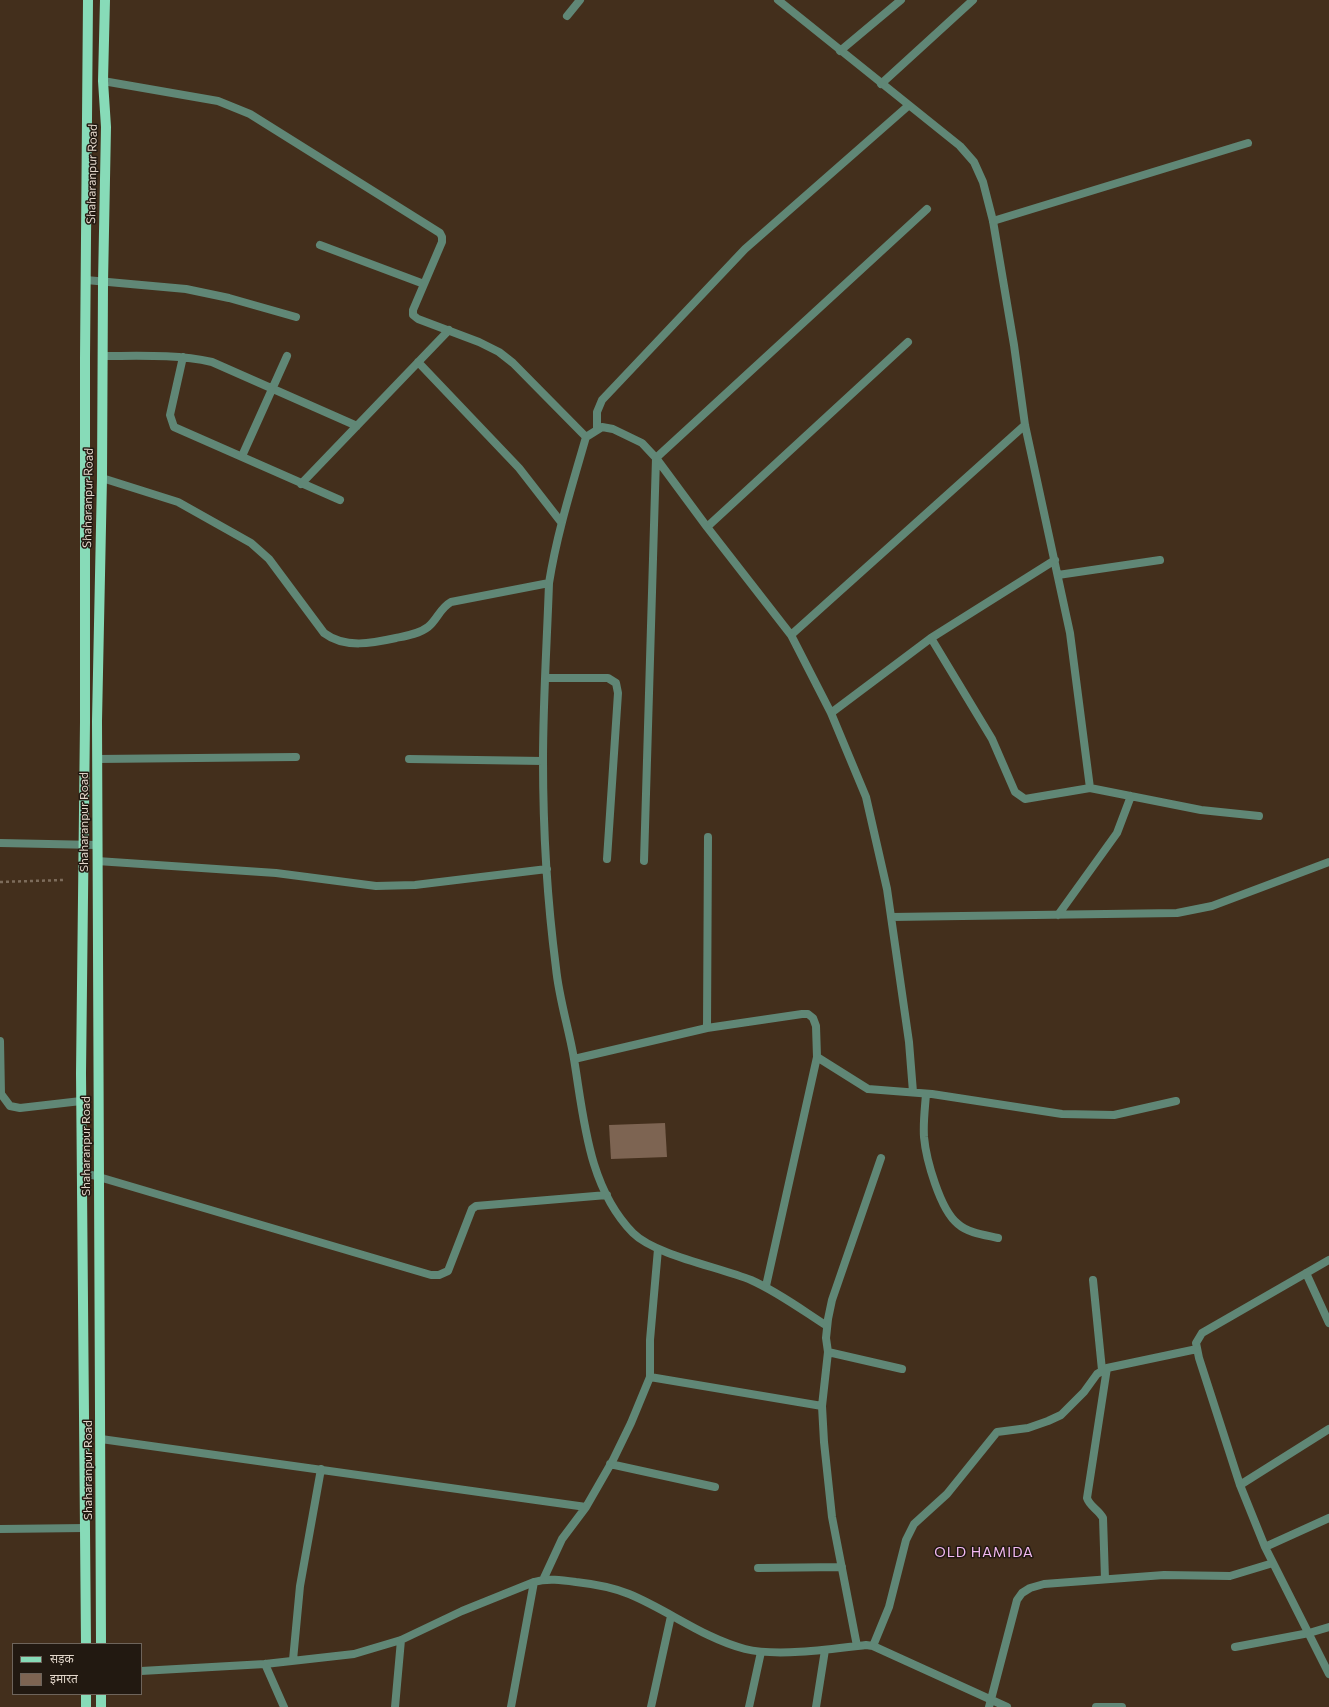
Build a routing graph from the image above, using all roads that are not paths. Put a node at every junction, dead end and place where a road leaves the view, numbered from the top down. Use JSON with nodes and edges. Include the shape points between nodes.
{"nodes":[{"id":1,"x":88,"y":0,"type":"edge"},
{"id":2,"x":105,"y":0,"type":"edge"},
{"id":3,"x":580,"y":0,"type":"edge"},
{"id":4,"x":778,"y":0,"type":"edge"},
{"id":5,"x":901,"y":0,"type":"edge"},
{"id":6,"x":973,"y":0,"type":"edge"},
{"id":7,"x":567,"y":16,"type":"dead end"},
{"id":8,"x":840,"y":51,"type":"junction"},
{"id":9,"x":104,"y":81,"type":"junction"},
{"id":10,"x":881,"y":84,"type":"junction"},
{"id":11,"x":908,"y":106,"type":"junction"},
{"id":12,"x":1248,"y":143,"type":"dead end"},
{"id":13,"x":927,"y":209,"type":"dead end"},
{"id":14,"x":993,"y":221,"type":"junction"},
{"id":15,"x":320,"y":245,"type":"dead end"},
{"id":16,"x":86,"y":280,"type":"junction"},
{"id":17,"x":103,"y":282,"type":"junction"},
{"id":18,"x":424,"y":284,"type":"junction"},
{"id":19,"x":296,"y":318,"type":"dead end"},
{"id":20,"x":449,"y":330,"type":"junction"},
{"id":21,"x":908,"y":342,"type":"dead end"},
{"id":22,"x":102,"y":356,"type":"junction"},
{"id":23,"x":287,"y":356,"type":"dead end"},
{"id":24,"x":183,"y":357,"type":"junction"},
{"id":25,"x":418,"y":362,"type":"junction"},
{"id":26,"x":273,"y":388,"type":"junction"},
{"id":27,"x":1025,"y":425,"type":"junction"},
{"id":28,"x":357,"y":426,"type":"junction"},
{"id":29,"x":598,"y":429,"type":"junction"},
{"id":30,"x":586,"y":437,"type":"junction"},
{"id":31,"x":242,"y":456,"type":"junction"},
{"id":32,"x":656,"y":458,"type":"junction"},
{"id":33,"x":102,"y":478,"type":"junction"},
{"id":34,"x":301,"y":484,"type":"junction"},
{"id":35,"x":340,"y":500,"type":"dead end"},
{"id":36,"x":561,"y":522,"type":"junction"},
{"id":37,"x":707,"y":527,"type":"junction"},
{"id":38,"x":1055,"y":560,"type":"junction"},
{"id":39,"x":1160,"y":560,"type":"dead end"},
{"id":40,"x":1058,"y":575,"type":"junction"},
{"id":41,"x":549,"y":583,"type":"junction"},
{"id":42,"x":791,"y":635,"type":"junction"},
{"id":43,"x":931,"y":638,"type":"junction"},
{"id":44,"x":546,"y":678,"type":"junction"},
{"id":45,"x":831,"y":713,"type":"junction"},
{"id":46,"x":296,"y":757,"type":"dead end"},
{"id":47,"x":97,"y":759,"type":"junction"},
{"id":48,"x":409,"y":759,"type":"dead end"},
{"id":49,"x":543,"y":761,"type":"junction"},
{"id":50,"x":1090,"y":788,"type":"junction"},
{"id":51,"x":1131,"y":796,"type":"junction"},
{"id":52,"x":1259,"y":816,"type":"dead end"},
{"id":53,"x":708,"y":838,"type":"dead end"},
{"id":54,"x":0,"y":843,"type":"edge"},
{"id":55,"x":83,"y":845,"type":"junction"},
{"id":56,"x":97,"y":845,"type":"junction"},
{"id":57,"x":607,"y":859,"type":"dead end"},
{"id":58,"x":97,"y":861,"type":"junction"},
{"id":59,"x":644,"y":861,"type":"dead end"},
{"id":60,"x":1329,"y":862,"type":"edge"},
{"id":61,"x":546,"y":869,"type":"junction"},
{"id":62,"x":1058,"y":915,"type":"junction"},
{"id":63,"x":891,"y":917,"type":"junction"},
{"id":64,"x":708,"y":1028,"type":"junction"},
{"id":65,"x":0,"y":1041,"type":"edge"},
{"id":66,"x":818,"y":1057,"type":"junction"},
{"id":67,"x":574,"y":1059,"type":"junction"},
{"id":68,"x":913,"y":1092,"type":"junction"},
{"id":69,"x":926,"y":1094,"type":"junction"},
{"id":70,"x":81,"y":1101,"type":"junction"},
{"id":71,"x":1176,"y":1101,"type":"dead end"},
{"id":72,"x":881,"y":1158,"type":"dead end"},
{"id":73,"x":82,"y":1172,"type":"junction"},
{"id":74,"x":100,"y":1178,"type":"junction"},
{"id":75,"x":607,"y":1195,"type":"junction"},
{"id":76,"x":998,"y":1238,"type":"dead end"},
{"id":77,"x":658,"y":1249,"type":"junction"},
{"id":78,"x":1329,"y":1260,"type":"edge"},
{"id":79,"x":1306,"y":1273,"type":"junction"},
{"id":80,"x":1093,"y":1280,"type":"dead end"},
{"id":81,"x":766,"y":1286,"type":"junction"},
{"id":82,"x":1329,"y":1323,"type":"edge"},
{"id":83,"x":827,"y":1326,"type":"junction"},
{"id":84,"x":1197,"y":1349,"type":"junction"},
{"id":85,"x":828,"y":1352,"type":"junction"},
{"id":86,"x":902,"y":1369,"type":"dead end"},
{"id":87,"x":1105,"y":1369,"type":"junction"},
{"id":88,"x":650,"y":1377,"type":"junction"},
{"id":89,"x":822,"y":1406,"type":"junction"},
{"id":90,"x":1329,"y":1429,"type":"edge"},
{"id":91,"x":101,"y":1439,"type":"junction"},
{"id":92,"x":610,"y":1464,"type":"junction"},
{"id":93,"x":321,"y":1469,"type":"junction"},
{"id":94,"x":1240,"y":1485,"type":"junction"},
{"id":95,"x":715,"y":1488,"type":"dead end"},
{"id":96,"x":586,"y":1507,"type":"junction"},
{"id":97,"x":1329,"y":1518,"type":"edge"},
{"id":98,"x":85,"y":1528,"type":"junction"},
{"id":99,"x":0,"y":1529,"type":"edge"},
{"id":100,"x":1265,"y":1547,"type":"junction"},
{"id":101,"x":1273,"y":1563,"type":"junction"},
{"id":102,"x":842,"y":1567,"type":"junction"},
{"id":103,"x":758,"y":1568,"type":"dead end"},
{"id":104,"x":1105,"y":1579,"type":"junction"},
{"id":105,"x":542,"y":1580,"type":"junction"},
{"id":106,"x":534,"y":1582,"type":"junction"},
{"id":107,"x":670,"y":1616,"type":"junction"},
{"id":108,"x":1329,"y":1627,"type":"edge"},
{"id":109,"x":1309,"y":1633,"type":"junction"},
{"id":110,"x":401,"y":1640,"type":"junction"},
{"id":111,"x":86,"y":1643,"type":"edge"},
{"id":112,"x":101,"y":1643,"type":"edge"},
{"id":113,"x":857,"y":1646,"type":"junction"},
{"id":114,"x":873,"y":1646,"type":"junction"},
{"id":115,"x":1235,"y":1647,"type":"dead end"},
{"id":116,"x":825,"y":1650,"type":"junction"},
{"id":117,"x":761,"y":1652,"type":"junction"},
{"id":118,"x":293,"y":1660,"type":"junction"},
{"id":119,"x":265,"y":1664,"type":"junction"},
{"id":120,"x":142,"y":1671,"type":"edge"},
{"id":121,"x":1329,"y":1674,"type":"edge"},
{"id":122,"x":86,"y":1695,"type":"edge"},
{"id":123,"x":102,"y":1695,"type":"edge"},
{"id":124,"x":990,"y":1704,"type":"edge"},
{"id":125,"x":86,"y":1707,"type":"edge"},
{"id":126,"x":102,"y":1707,"type":"edge"},
{"id":127,"x":284,"y":1707,"type":"edge"},
{"id":128,"x":395,"y":1707,"type":"edge"},
{"id":129,"x":511,"y":1707,"type":"edge"},
{"id":130,"x":651,"y":1707,"type":"edge"},
{"id":131,"x":749,"y":1707,"type":"edge"},
{"id":132,"x":816,"y":1707,"type":"edge"},
{"id":133,"x":1007,"y":1707,"type":"edge"},
{"id":134,"x":1096,"y":1707,"type":"edge"},
{"id":135,"x":1122,"y":1707,"type":"edge"}],
"edges":[{"from":1,"to":16,"type":"main road","name":"Shaharanpur Road"},
{"from":2,"to":9,"type":"main road","name":"Shaharanpur Road"},
{"from":3,"to":7,"type":"street"},
{"from":4,"to":8,"type":"street"},
{"from":5,"to":8,"type":"street"},
{"from":6,"to":10,"type":"street"},
{"from":8,"to":10,"type":"street"},
{"from":9,"to":17,"type":"main road","name":"Shaharanpur Road","via":[[106,127]]},
{"from":9,"to":18,"type":"street","via":[[193,95],[233,106],[250,114],[440,233],[442,242]]},
{"from":10,"to":11,"type":"street"},
{"from":11,"to":14,"type":"street","via":[[960,146],[974,162],[983,182]]},
{"from":11,"to":29,"type":"street","via":[[745,249],[602,400],[597,412]]},
{"from":12,"to":14,"type":"street"},
{"from":13,"to":32,"type":"street"},
{"from":14,"to":27,"type":"street"},
{"from":15,"to":18,"type":"street"},
{"from":16,"to":17,"type":"street"},
{"from":16,"to":55,"type":"main road","name":"Shaharanpur Road"},
{"from":17,"to":19,"type":"street","via":[[186,290],[229,298]]},
{"from":17,"to":22,"type":"main road","name":"Shaharanpur Road"},
{"from":18,"to":20,"type":"street","via":[[413,315]]},
{"from":20,"to":25,"type":"street"},
{"from":20,"to":30,"type":"street","via":[[499,352]]},
{"from":21,"to":37,"type":"street"},
{"from":22,"to":24,"type":"street"},
{"from":22,"to":33,"type":"main road","name":"Shaharanpur Road"},
{"from":23,"to":26,"type":"street"},
{"from":24,"to":26,"type":"street","via":[[212,362]]},
{"from":24,"to":31,"type":"street","via":[[170,415],[172,424],[178,429]]},
{"from":25,"to":28,"type":"street"},
{"from":25,"to":36,"type":"street","via":[[519,468]]},
{"from":26,"to":28,"type":"street"},
{"from":26,"to":31,"type":"street"},
{"from":27,"to":38,"type":"street"},
{"from":27,"to":42,"type":"street"},
{"from":28,"to":34,"type":"street"},
{"from":29,"to":30,"type":"street"},
{"from":29,"to":32,"type":"street","via":[[613,428],[626,434],[642,443]]},
{"from":30,"to":36,"type":"street"},
{"from":31,"to":34,"type":"street"},
{"from":32,"to":37,"type":"street"},
{"from":32,"to":59,"type":"street"},
{"from":33,"to":41,"type":"street","via":[[178,502],[251,543],[269,558],[324,633],[343,642],[365,644],[410,635],[429,627],[450,602]]},
{"from":33,"to":47,"type":"main road","name":"Shaharanpur Road"},
{"from":34,"to":35,"type":"street"},
{"from":36,"to":41,"type":"street"},
{"from":37,"to":42,"type":"street"},
{"from":38,"to":40,"type":"street"},
{"from":38,"to":43,"type":"street"},
{"from":39,"to":40,"type":"street"},
{"from":40,"to":50,"type":"street","via":[[1070,633]]},
{"from":41,"to":44,"type":"street"},
{"from":42,"to":45,"type":"street"},
{"from":43,"to":45,"type":"street"},
{"from":43,"to":50,"type":"street","via":[[992,739],[1018,795],[1025,799]]},
{"from":44,"to":49,"type":"street"},
{"from":44,"to":57,"type":"street","via":[[608,678],[616,683],[618,693]]},
{"from":45,"to":63,"type":"street","via":[[866,797]]},
{"from":46,"to":47,"type":"street"},
{"from":47,"to":56,"type":"main road","name":"Shaharanpur Road"},
{"from":48,"to":49,"type":"street"},
{"from":49,"to":61,"type":"street"},
{"from":50,"to":51,"type":"street"},
{"from":51,"to":52,"type":"street","via":[[1201,810]]},
{"from":51,"to":62,"type":"street","via":[[1117,833]]},
{"from":53,"to":64,"type":"street"},
{"from":54,"to":55,"type":"street"},
{"from":55,"to":56,"type":"street"},
{"from":55,"to":70,"type":"main road","name":"Shaharanpur Road"},
{"from":56,"to":58,"type":"main road","name":"Shaharanpur Road"},
{"from":58,"to":61,"type":"street","via":[[276,873],[376,886],[415,885]]},
{"from":58,"to":74,"type":"main road","name":"Shaharanpur Road"},
{"from":60,"to":62,"type":"street","via":[[1212,906],[1177,913]]},
{"from":61,"to":67,"type":"street","via":[[556,970]]},
{"from":62,"to":63,"type":"street"},
{"from":63,"to":68,"type":"street","via":[[909,1042]]},
{"from":64,"to":66,"type":"street","via":[[808,1014],[815,1021]]},
{"from":64,"to":67,"type":"street"},
{"from":65,"to":70,"type":"street","via":[[1,1094],[10,1106],[20,1108]]},
{"from":66,"to":68,"type":"street","via":[[868,1089]]},
{"from":66,"to":81,"type":"street"},
{"from":67,"to":75,"type":"street","via":[[581,1109],[595,1170]]},
{"from":68,"to":69,"type":"street"},
{"from":69,"to":71,"type":"street","via":[[1062,1114],[1114,1115]]},
{"from":69,"to":76,"type":"street","via":[[924,1137],[931,1169],[945,1207],[958,1225],[969,1231]]},
{"from":70,"to":73,"type":"main road","name":"Shaharanpur Road"},
{"from":72,"to":83,"type":"street","via":[[832,1300]]},
{"from":73,"to":74,"type":"street"},
{"from":73,"to":98,"type":"main road","name":"Shaharanpur Road"},
{"from":74,"to":75,"type":"street","via":[[431,1275],[448,1271],[472,1209],[476,1206]]},
{"from":74,"to":91,"type":"main road","name":"Shaharanpur Road"},
{"from":75,"to":77,"type":"street","via":[[635,1235]]},
{"from":77,"to":81,"type":"street","via":[[728,1270]]},
{"from":77,"to":88,"type":"street","via":[[650,1340]]},
{"from":78,"to":79,"type":"street"},
{"from":79,"to":82,"type":"street"},
{"from":79,"to":84,"type":"street","via":[[1202,1333],[1196,1343]]},
{"from":80,"to":87,"type":"street"},
{"from":81,"to":83,"type":"street"},
{"from":83,"to":85,"type":"street"},
{"from":84,"to":87,"type":"street"},
{"from":84,"to":94,"type":"street"},
{"from":85,"to":86,"type":"street"},
{"from":85,"to":89,"type":"street"},
{"from":87,"to":104,"type":"street","via":[[1087,1498],[1089,1504],[1100,1511],[1103,1518]]},
{"from":87,"to":114,"type":"street","via":[[1093,1378],[1074,1403],[1061,1414],[1028,1428],[997,1432],[947,1494],[914,1524],[906,1540],[889,1607]]},
{"from":88,"to":89,"type":"street"},
{"from":88,"to":92,"type":"street"},
{"from":89,"to":102,"type":"street","via":[[832,1516]]},
{"from":90,"to":94,"type":"street"},
{"from":91,"to":93,"type":"street"},
{"from":91,"to":112,"type":"main road","name":"Shaharanpur Road"},
{"from":92,"to":95,"type":"street"},
{"from":92,"to":96,"type":"street"},
{"from":93,"to":96,"type":"street"},
{"from":93,"to":118,"type":"street","via":[[300,1586]]},
{"from":94,"to":100,"type":"street"},
{"from":96,"to":105,"type":"street","via":[[562,1539]]},
{"from":97,"to":100,"type":"street"},
{"from":98,"to":99,"type":"street"},
{"from":98,"to":111,"type":"main road","name":"Shaharanpur Road"},
{"from":100,"to":101,"type":"street"},
{"from":101,"to":104,"type":"street","via":[[1230,1576],[1164,1575]]},
{"from":101,"to":109,"type":"street"},
{"from":102,"to":103,"type":"street"},
{"from":102,"to":113,"type":"street"},
{"from":104,"to":124,"type":"street","via":[[1044,1584],[1022,1593],[1017,1600]]},
{"from":105,"to":106,"type":"street"},
{"from":105,"to":107,"type":"street","via":[[566,1580],[611,1588]]},
{"from":106,"to":110,"type":"street","via":[[462,1611]]},
{"from":106,"to":129,"type":"street"},
{"from":107,"to":117,"type":"street","via":[[730,1645]]},
{"from":107,"to":130,"type":"street"},
{"from":108,"to":109,"type":"street"},
{"from":109,"to":115,"type":"street"},
{"from":109,"to":121,"type":"street"},
{"from":110,"to":118,"type":"street","via":[[354,1654]]},
{"from":110,"to":128,"type":"street"},
{"from":113,"to":114,"type":"street"},
{"from":113,"to":116,"type":"street"},
{"from":114,"to":124,"type":"street","via":[[903,1658]]},
{"from":116,"to":117,"type":"street"},
{"from":116,"to":132,"type":"street"},
{"from":117,"to":131,"type":"street"},
{"from":118,"to":119,"type":"street"},
{"from":119,"to":120,"type":"street"},
{"from":119,"to":127,"type":"street"},
{"from":122,"to":125,"type":"main road"},
{"from":123,"to":126,"type":"main road"},
{"from":124,"to":133,"type":"street"},
{"from":134,"to":135,"type":"street"}]}
